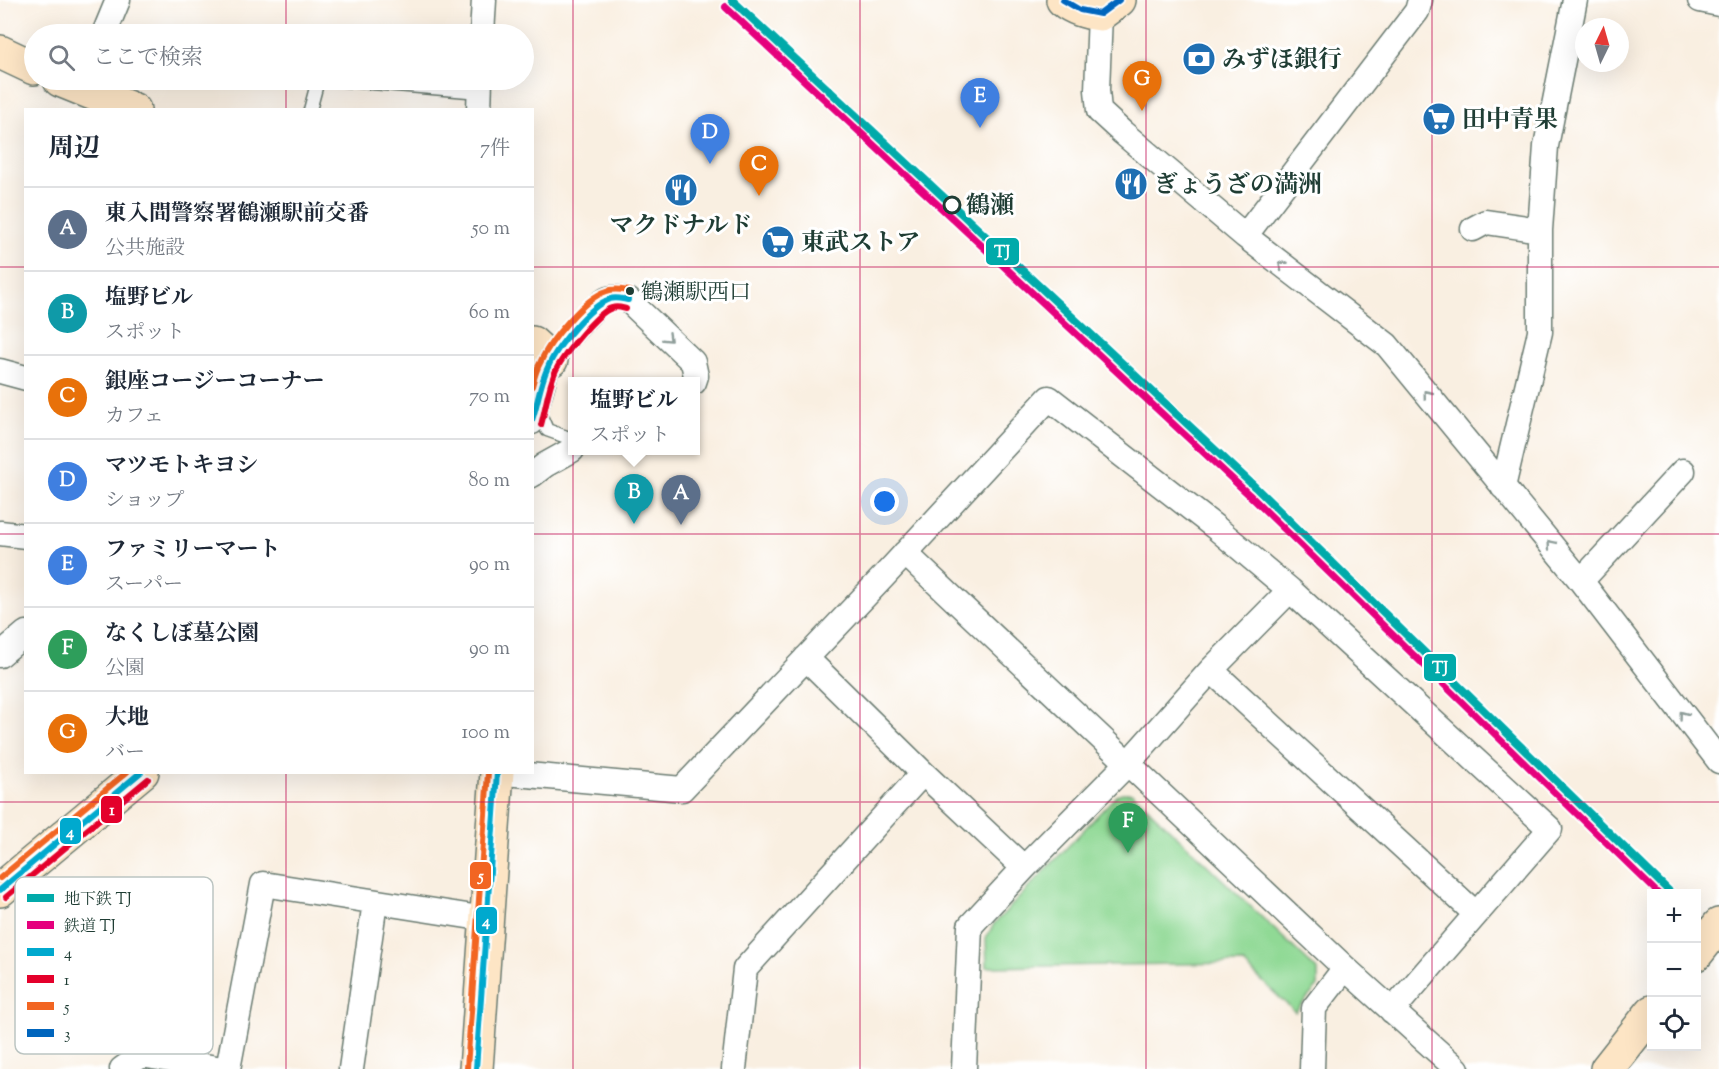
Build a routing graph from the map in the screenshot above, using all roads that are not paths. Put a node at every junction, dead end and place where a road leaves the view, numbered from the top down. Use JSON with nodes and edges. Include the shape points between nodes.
{"nodes":[{"id":1,"x":118,"y":0,"type":"edge"},
{"id":2,"x":484,"y":0,"type":"edge"},
{"id":3,"x":1063,"y":0,"type":"edge"},
{"id":4,"x":1420,"y":0,"type":"edge"},
{"id":5,"x":1575,"y":0,"type":"edge"},
{"id":6,"x":1700,"y":0,"type":"edge"},
{"id":7,"x":1719,"y":4,"type":"edge"},
{"id":8,"x":1109,"y":7,"type":"edge"},
{"id":9,"x":108,"y":24,"type":"edge"},
{"id":10,"x":483,"y":24,"type":"edge"},
{"id":11,"x":0,"y":52,"type":"edge"},
{"id":12,"x":24,"y":63,"type":"edge"},
{"id":13,"x":90,"y":90,"type":"edge"},
{"id":14,"x":315,"y":90,"type":"edge"},
{"id":15,"x":438,"y":90,"type":"edge"},
{"id":16,"x":479,"y":94,"type":"edge"},
{"id":17,"x":130,"y":108,"type":"edge"},
{"id":18,"x":311,"y":108,"type":"edge"},
{"id":19,"x":1473,"y":229,"type":"dead end"},
{"id":20,"x":1540,"y":230,"type":"junction"},
{"id":21,"x":1245,"y":236,"type":"junction"},
{"id":22,"x":542,"y":352,"type":"edge"},
{"id":23,"x":0,"y":371,"type":"edge"},
{"id":24,"x":24,"y":377,"type":"edge"},
{"id":25,"x":696,"y":377,"type":"edge"},
{"id":26,"x":535,"y":414,"type":"edge"},
{"id":27,"x":568,"y":437,"type":"edge"},
{"id":28,"x":568,"y":452,"type":"edge"},
{"id":29,"x":1683,"y":471,"type":"dead end"},
{"id":30,"x":534,"y":474,"type":"edge"},
{"id":31,"x":1503,"y":487,"type":"junction"},
{"id":32,"x":0,"y":533,"type":"edge"},
{"id":33,"x":24,"y":536,"type":"edge"},
{"id":34,"x":905,"y":553,"type":"junction"},
{"id":35,"x":1581,"y":581,"type":"junction"},
{"id":36,"x":1290,"y":590,"type":"junction"},
{"id":37,"x":24,"y":635,"type":"edge"},
{"id":38,"x":0,"y":655,"type":"edge"},
{"id":39,"x":806,"y":658,"type":"junction"},
{"id":40,"x":1211,"y":670,"type":"junction"},
{"id":41,"x":1719,"y":761,"type":"edge"},
{"id":42,"x":1128,"y":763,"type":"junction"},
{"id":43,"x":923,"y":773,"type":"junction"},
{"id":44,"x":140,"y":774,"type":"edge"},
{"id":45,"x":496,"y":774,"type":"edge"},
{"id":46,"x":508,"y":774,"type":"edge"},
{"id":47,"x":1024,"y":868,"type":"junction"},
{"id":48,"x":16,"y":877,"type":"edge"},
{"id":49,"x":15,"y":878,"type":"edge"},
{"id":50,"x":0,"y":890,"type":"edge"},
{"id":51,"x":375,"y":902,"type":"junction"},
{"id":52,"x":1476,"y":914,"type":"junction"},
{"id":53,"x":486,"y":919,"type":"junction"},
{"id":54,"x":1719,"y":925,"type":"edge"},
{"id":55,"x":1701,"y":948,"type":"edge"},
{"id":56,"x":1345,"y":968,"type":"junction"},
{"id":57,"x":1392,"y":1011,"type":"junction"},
{"id":58,"x":1647,"y":1018,"type":"edge"},
{"id":59,"x":122,"y":1069,"type":"edge"},
{"id":60,"x":222,"y":1069,"type":"edge"},
{"id":61,"x":228,"y":1069,"type":"edge"},
{"id":62,"x":351,"y":1069,"type":"edge"},
{"id":63,"x":476,"y":1069,"type":"edge"},
{"id":64,"x":734,"y":1069,"type":"edge"},
{"id":65,"x":964,"y":1069,"type":"edge"},
{"id":66,"x":1312,"y":1069,"type":"edge"},
{"id":67,"x":1457,"y":1069,"type":"edge"},
{"id":68,"x":1607,"y":1069,"type":"edge"}],
"edges":[{"from":1,"to":9,"type":"street"},
{"from":2,"to":10,"type":"street"},
{"from":3,"to":8,"type":"street","via":[[1084,11]]},
{"from":4,"to":21,"type":"street","via":[[1418,11]]},
{"from":5,"to":20,"type":"street","via":[[1546,146]]},
{"from":6,"to":7,"type":"street"},
{"from":8,"to":21,"type":"street","via":[[1097,90],[1099,111]]},
{"from":11,"to":12,"type":"street"},
{"from":13,"to":17,"type":"street"},
{"from":14,"to":18,"type":"lane"},
{"from":15,"to":16,"type":"lane"},
{"from":19,"to":20,"type":"street","via":[[1486,222]]},
{"from":20,"to":31,"type":"street","via":[[1540,332]]},
{"from":31,"to":21,"type":"street","one_way":true,"via":[[1387,345]]},
{"from":22,"to":25,"type":"street","one_way":true,"via":[[607,300],[617,298],[628,300],[693,362]]},
{"from":22,"to":26,"type":"street","via":[[547,368]]},
{"from":23,"to":24,"type":"street"},
{"from":26,"to":27,"type":"lane","via":[[546,429]]},
{"from":28,"to":30,"type":"street"},
{"from":29,"to":35,"type":"street"},
{"from":35,"to":31,"type":"street","one_way":true},
{"from":32,"to":33,"type":"street"},
{"from":34,"to":36,"type":"street","via":[[1049,398]]},
{"from":34,"to":39,"type":"street"},
{"from":34,"to":42,"type":"street"},
{"from":41,"to":35,"type":"street","one_way":true},
{"from":36,"to":40,"type":"street"},
{"from":36,"to":52,"type":"street","via":[[1550,829]]},
{"from":37,"to":38,"type":"street"},
{"from":39,"to":43,"type":"street"},
{"from":39,"to":46,"type":"street","via":[[682,789]]},
{"from":40,"to":42,"type":"street"},
{"from":40,"to":52,"type":"street"},
{"from":42,"to":47,"type":"street"},
{"from":42,"to":56,"type":"street"},
{"from":43,"to":47,"type":"street"},
{"from":43,"to":64,"type":"street","via":[[745,969]]},
{"from":44,"to":48,"type":"street"},
{"from":45,"to":53,"type":"street"},
{"from":47,"to":65,"type":"street","via":[[970,926]]},
{"from":49,"to":50,"type":"street"},
{"from":51,"to":53,"type":"street"},
{"from":51,"to":61,"type":"street","via":[[263,884]]},
{"from":51,"to":62,"type":"street"},
{"from":52,"to":57,"type":"street"},
{"from":53,"to":63,"type":"street"},
{"from":54,"to":55,"type":"street"},
{"from":56,"to":57,"type":"street"},
{"from":56,"to":66,"type":"street","via":[[1314,1008]]},
{"from":57,"to":67,"type":"street"},
{"from":58,"to":68,"type":"street"},
{"from":59,"to":60,"type":"street","via":[[142,1055]]}]}
